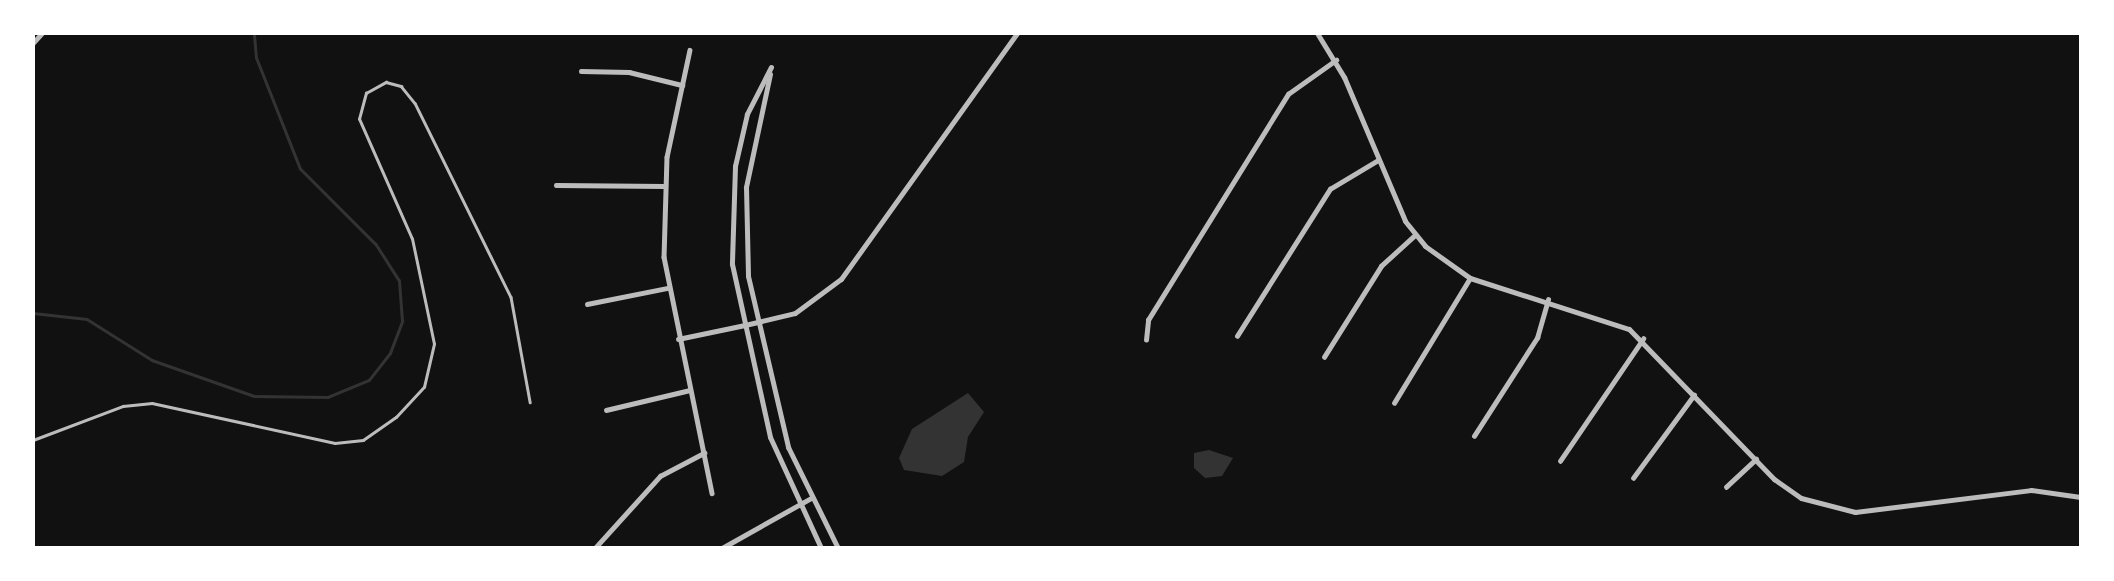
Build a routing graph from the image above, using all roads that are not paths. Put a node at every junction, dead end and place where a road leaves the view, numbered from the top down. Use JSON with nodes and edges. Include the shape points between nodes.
{"nodes":[{"id":1,"x":42,"y":33,"type":"edge"},
{"id":2,"x":1017,"y":33,"type":"edge"},
{"id":3,"x":1317,"y":33,"type":"edge"},
{"id":4,"x":33,"y":43,"type":"edge"},
{"id":5,"x":690,"y":50,"type":"dead end"},
{"id":6,"x":1336,"y":60,"type":"junction"},
{"id":7,"x":582,"y":71,"type":"dead end"},
{"id":8,"x":682,"y":85,"type":"junction"},
{"id":9,"x":1378,"y":160,"type":"junction"},
{"id":10,"x":556,"y":185,"type":"dead end"},
{"id":11,"x":664,"y":186,"type":"junction"},
{"id":12,"x":1415,"y":235,"type":"junction"},
{"id":13,"x":1470,"y":278,"type":"junction"},
{"id":14,"x":667,"y":288,"type":"junction"},
{"id":15,"x":1548,"y":300,"type":"junction"},
{"id":16,"x":587,"y":304,"type":"dead end"},
{"id":17,"x":758,"y":322,"type":"junction"},
{"id":18,"x":745,"y":325,"type":"junction"},
{"id":19,"x":1237,"y":336,"type":"dead end"},
{"id":20,"x":678,"y":339,"type":"junction"},
{"id":21,"x":1643,"y":339,"type":"junction"},
{"id":22,"x":1146,"y":340,"type":"dead end"},
{"id":23,"x":1324,"y":357,"type":"dead end"},
{"id":24,"x":690,"y":390,"type":"junction"},
{"id":25,"x":1695,"y":394,"type":"junction"},
{"id":26,"x":530,"y":402,"type":"dead end"},
{"id":27,"x":1395,"y":402,"type":"dead end"},
{"id":28,"x":606,"y":410,"type":"dead end"},
{"id":29,"x":1474,"y":436,"type":"dead end"},
{"id":30,"x":33,"y":440,"type":"edge"},
{"id":31,"x":704,"y":453,"type":"junction"},
{"id":32,"x":1756,"y":459,"type":"junction"},
{"id":33,"x":1560,"y":461,"type":"dead end"},
{"id":34,"x":1633,"y":478,"type":"dead end"},
{"id":35,"x":1726,"y":487,"type":"dead end"},
{"id":36,"x":712,"y":493,"type":"dead end"},
{"id":37,"x":2081,"y":497,"type":"edge"},
{"id":38,"x":811,"y":498,"type":"junction"},
{"id":39,"x":799,"y":505,"type":"junction"},
{"id":40,"x":600,"y":542,"type":"junction"},
{"id":41,"x":595,"y":548,"type":"edge"},
{"id":42,"x":606,"y":548,"type":"edge"},
{"id":43,"x":722,"y":548,"type":"edge"},
{"id":44,"x":821,"y":548,"type":"edge"},
{"id":45,"x":838,"y":548,"type":"edge"}],
"edges":[{"from":1,"to":4,"type":"street"},
{"from":2,"to":17,"type":"street","via":[[841,279],[810,305]]},
{"from":3,"to":6,"type":"street"},
{"from":5,"to":8,"type":"street"},
{"from":6,"to":9,"type":"street"},
{"from":6,"to":22,"type":"street","via":[[1288,94],[1148,320]]},
{"from":7,"to":8,"type":"street","via":[[629,72]]},
{"from":8,"to":11,"type":"street"},
{"from":9,"to":12,"type":"street"},
{"from":9,"to":19,"type":"street","via":[[1347,175],[1324,197]]},
{"from":10,"to":11,"type":"street"},
{"from":11,"to":14,"type":"street"},
{"from":12,"to":13,"type":"street"},
{"from":12,"to":23,"type":"street","via":[[1381,266]]},
{"from":13,"to":15,"type":"street"},
{"from":13,"to":27,"type":"street"},
{"from":14,"to":16,"type":"street"},
{"from":14,"to":20,"type":"street"},
{"from":15,"to":21,"type":"street","via":[[1612,319]]},
{"from":15,"to":29,"type":"street","via":[[1537,338]]},
{"from":17,"to":18,"type":"street"},
{"from":17,"to":18,"type":"street","via":[[745,209],[771,67],[747,114],[732,191],[733,264]]},
{"from":17,"to":38,"type":"street","via":[[781,423]]},
{"from":18,"to":20,"type":"street"},
{"from":18,"to":39,"type":"street","via":[[770,438]]},
{"from":20,"to":24,"type":"street"},
{"from":21,"to":25,"type":"street"},
{"from":21,"to":33,"type":"street"},
{"from":24,"to":28,"type":"street"},
{"from":24,"to":31,"type":"street"},
{"from":25,"to":32,"type":"street"},
{"from":25,"to":34,"type":"street"},
{"from":26,"to":30,"type":"lane","via":[[511,297],[415,103],[401,86],[386,82],[366,93],[359,119],[412,239],[434,344],[425,387],[397,416],[363,439],[335,443],[152,403],[123,406]]},
{"from":31,"to":36,"type":"street"},
{"from":31,"to":40,"type":"street","via":[[660,476]]},
{"from":32,"to":35,"type":"street"},
{"from":32,"to":37,"type":"street","via":[[1801,498],[1841,511],[1906,509],[2031,490]]},
{"from":38,"to":39,"type":"street"},
{"from":38,"to":45,"type":"street"},
{"from":39,"to":43,"type":"street"},
{"from":39,"to":44,"type":"street"},
{"from":40,"to":41,"type":"street"},
{"from":40,"to":42,"type":"street"}]}
